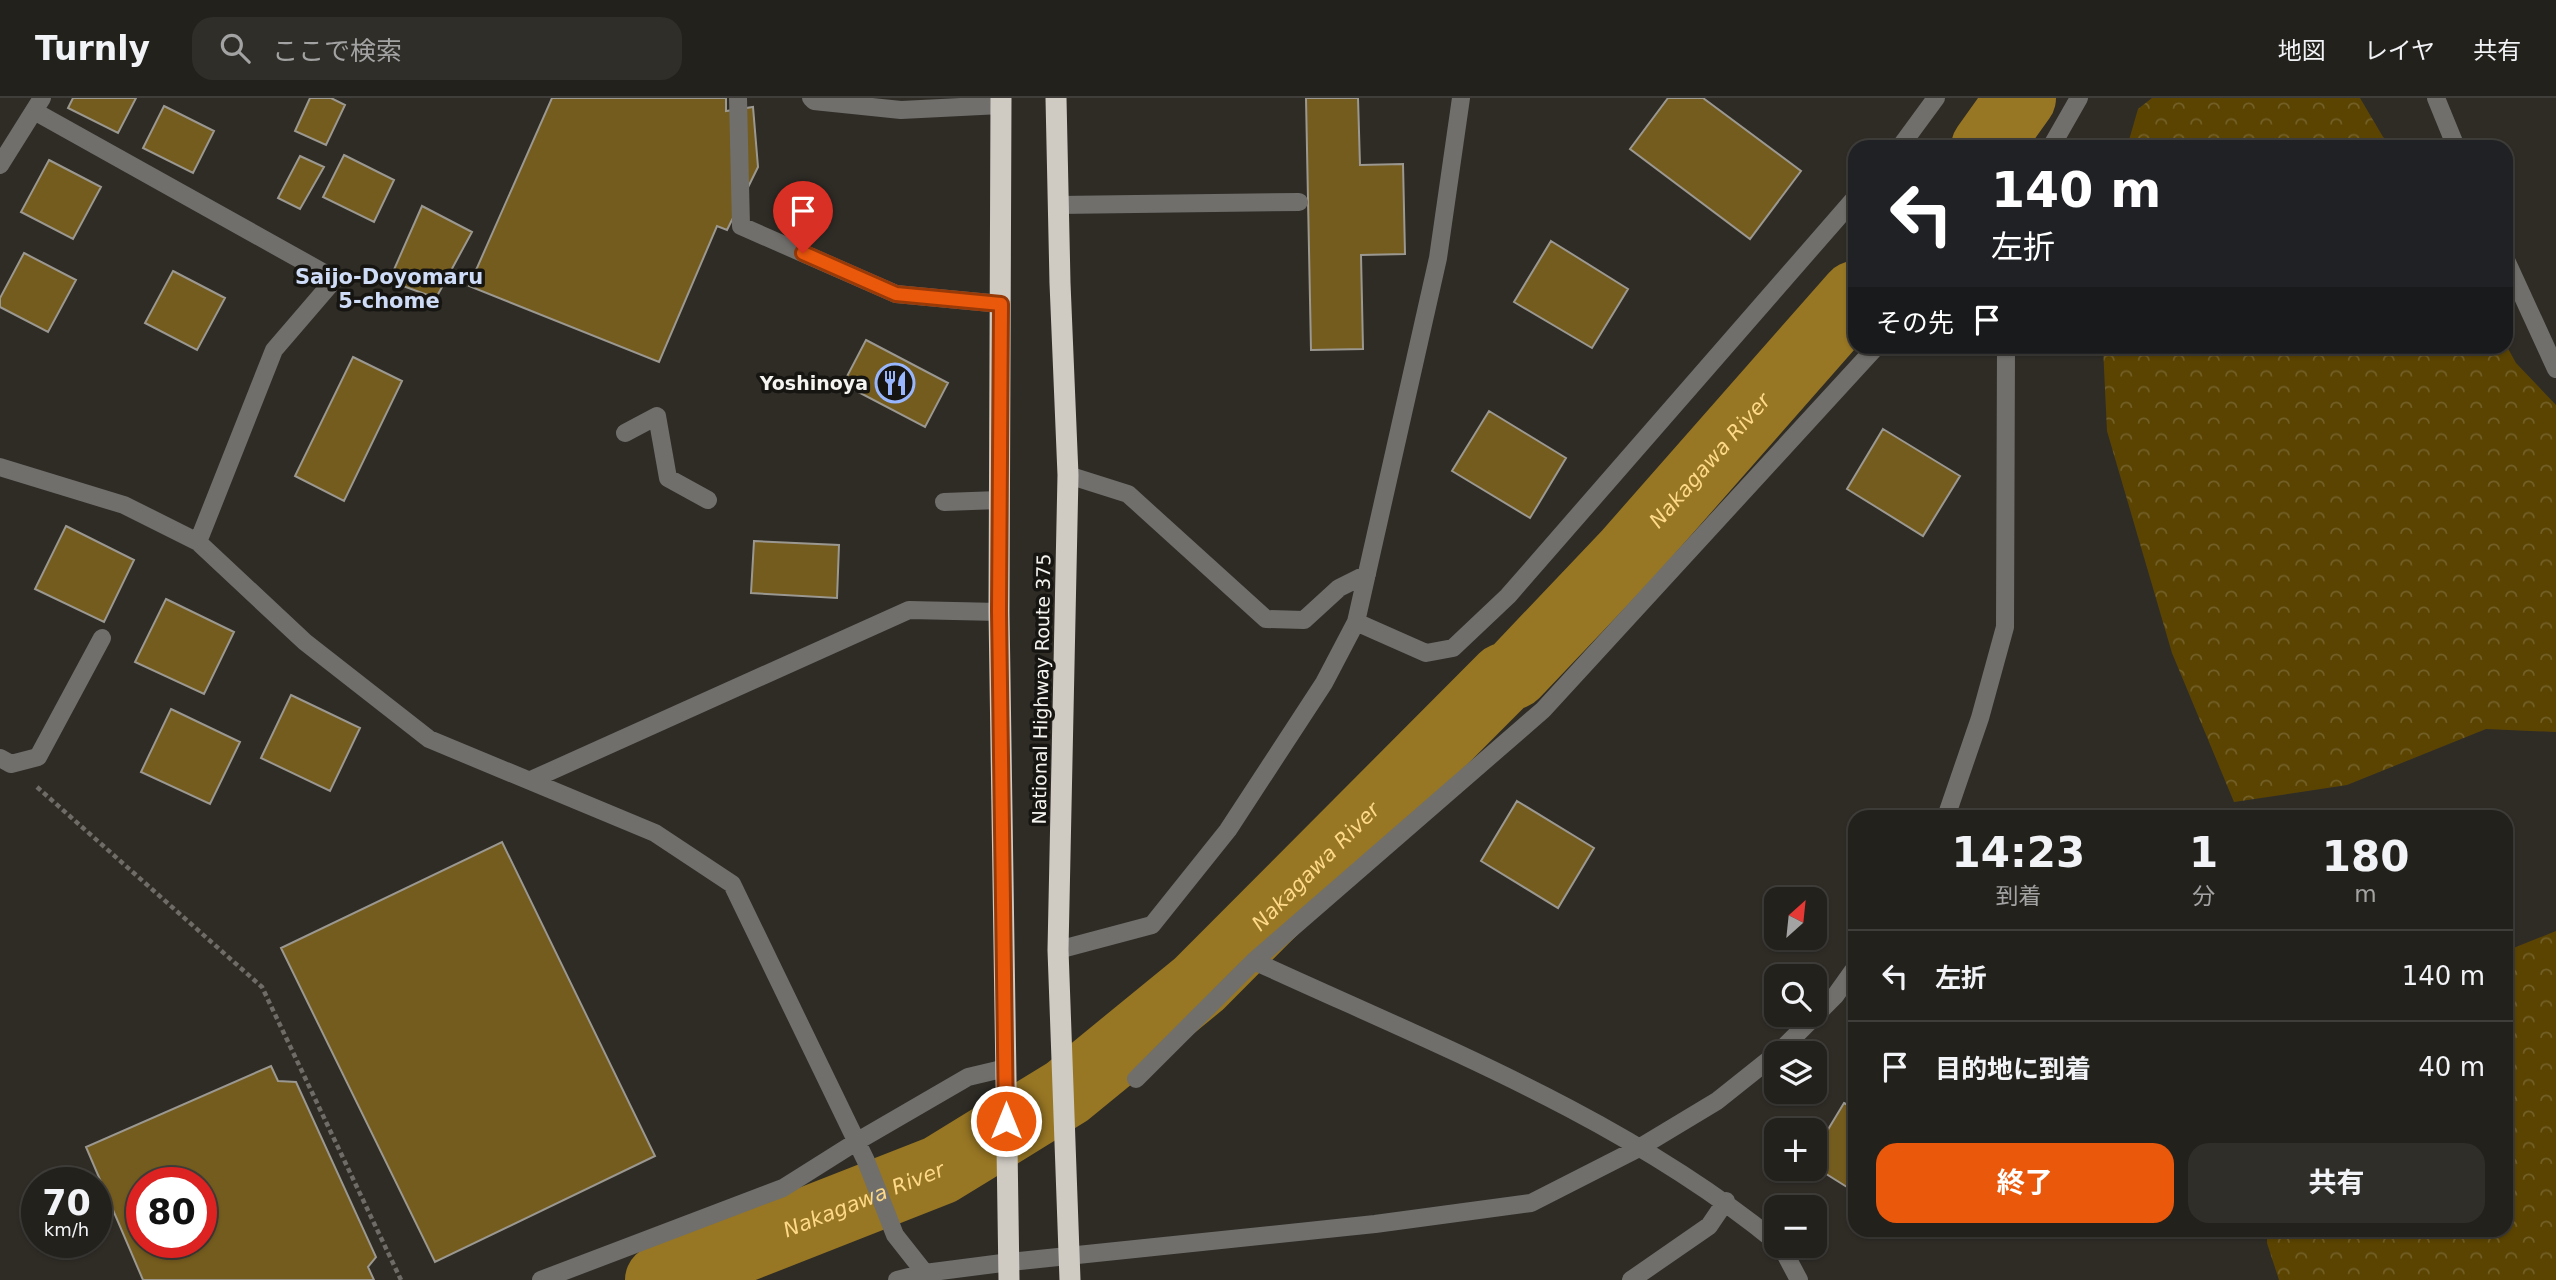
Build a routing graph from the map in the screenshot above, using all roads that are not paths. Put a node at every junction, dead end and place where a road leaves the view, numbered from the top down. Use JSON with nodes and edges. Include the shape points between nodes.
{"nodes":[{"id":1,"x":738,"y":98,"type":"edge"},
{"id":2,"x":811,"y":98,"type":"edge"},
{"id":3,"x":1056,"y":98,"type":"edge"},
{"id":4,"x":1461,"y":98,"type":"edge"},
{"id":5,"x":1936,"y":98,"type":"edge"},
{"id":6,"x":2079,"y":98,"type":"edge"},
{"id":7,"x":2436,"y":98,"type":"edge"},
{"id":8,"x":1001,"y":101,"type":"edge"},
{"id":9,"x":38,"y":105,"type":"edge"},
{"id":10,"x":1905,"y":140,"type":"edge"},
{"id":11,"x":2055,"y":140,"type":"edge"},
{"id":12,"x":2453,"y":140,"type":"edge"},
{"id":13,"x":0,"y":165,"type":"edge"},
{"id":14,"x":1299,"y":202,"type":"dead end"},
{"id":15,"x":1058,"y":205,"type":"junction"},
{"id":16,"x":1848,"y":206,"type":"edge"},
{"id":17,"x":2513,"y":275,"type":"edge"},
{"id":18,"x":1001,"y":304,"type":"junction"},
{"id":19,"x":1870,"y":354,"type":"edge"},
{"id":20,"x":2006,"y":354,"type":"edge"},
{"id":21,"x":2556,"y":369,"type":"edge"},
{"id":22,"x":625,"y":433,"type":"dead end"},
{"id":23,"x":0,"y":467,"type":"edge"},
{"id":24,"x":1068,"y":475,"type":"junction"},
{"id":25,"x":708,"y":500,"type":"dead end"},
{"id":26,"x":999,"y":500,"type":"junction"},
{"id":27,"x":944,"y":502,"type":"dead end"},
{"id":28,"x":198,"y":542,"type":"junction"},
{"id":29,"x":1367,"y":574,"type":"junction"},
{"id":30,"x":999,"y":611,"type":"junction"},
{"id":31,"x":1356,"y":622,"type":"junction"},
{"id":32,"x":102,"y":638,"type":"dead end"},
{"id":33,"x":6,"y":761,"type":"edge"},
{"id":34,"x":531,"y":780,"type":"junction"},
{"id":35,"x":1948,"y":810,"type":"edge"},
{"id":36,"x":1058,"y":950,"type":"junction"},
{"id":37,"x":1254,"y":961,"type":"junction"},
{"id":38,"x":1848,"y":978,"type":"edge"},
{"id":39,"x":1790,"y":1041,"type":"edge"},
{"id":40,"x":1764,"y":1064,"type":"edge"},
{"id":41,"x":1006,"y":1068,"type":"junction"},
{"id":42,"x":1136,"y":1079,"type":"dead end"},
{"id":43,"x":856,"y":1142,"type":"junction"},
{"id":44,"x":1639,"y":1148,"type":"junction"},
{"id":45,"x":1726,"y":1201,"type":"junction"},
{"id":46,"x":1764,"y":1232,"type":"edge"},
{"id":47,"x":1071,"y":1258,"type":"junction"},
{"id":48,"x":1788,"y":1258,"type":"edge"},
{"id":49,"x":1010,"y":1271,"type":"edge"},
{"id":50,"x":925,"y":1273,"type":"junction"},
{"id":51,"x":541,"y":1280,"type":"edge"},
{"id":52,"x":897,"y":1280,"type":"edge"},
{"id":53,"x":1070,"y":1280,"type":"edge"},
{"id":54,"x":1631,"y":1280,"type":"edge"},
{"id":55,"x":1800,"y":1280,"type":"edge"}],
"edges":[{"from":1,"to":18,"type":"street","via":[[741,226],[896,294]]},
{"from":2,"to":8,"type":"street","via":[[814,102],[901,110]]},
{"from":3,"to":15,"type":"highway","name":"National Highway Route 375"},
{"from":4,"to":29,"type":"street","via":[[1438,258]]},
{"from":5,"to":10,"type":"street"},
{"from":6,"to":11,"type":"street"},
{"from":7,"to":12,"type":"street"},
{"from":8,"to":18,"type":"highway","name":"National Highway Route 375"},
{"from":9,"to":13,"type":"street"},
{"from":9,"to":28,"type":"street","via":[[335,279],[274,350]]},
{"from":14,"to":15,"type":"street"},
{"from":15,"to":24,"type":"highway","name":"National Highway Route 375"},
{"from":16,"to":31,"type":"street","via":[[1508,596],[1453,648],[1426,653]]},
{"from":17,"to":21,"type":"street"},
{"from":18,"to":26,"type":"highway","name":"National Highway Route 375"},
{"from":19,"to":37,"type":"street","via":[[1543,710]]},
{"from":20,"to":35,"type":"street","via":[[2005,626]]},
{"from":22,"to":25,"type":"street","via":[[657,416],[668,478]]},
{"from":23,"to":28,"type":"street","via":[[124,505]]},
{"from":24,"to":29,"type":"street","via":[[1128,495],[1266,619],[1304,620],[1339,588]]},
{"from":24,"to":36,"type":"highway","name":"National Highway Route 375"},
{"from":26,"to":27,"type":"street"},
{"from":26,"to":30,"type":"highway","name":"National Highway Route 375"},
{"from":28,"to":34,"type":"street","via":[[305,642],[429,739]]},
{"from":29,"to":31,"type":"street"},
{"from":30,"to":34,"type":"street","via":[[909,610]]},
{"from":30,"to":41,"type":"highway","name":"National Highway Route 375"},
{"from":31,"to":36,"type":"street","via":[[1324,683],[1228,830],[1152,925]]},
{"from":32,"to":33,"type":"street","via":[[38,757]]},
{"from":34,"to":43,"type":"street","via":[[655,833],[732,884]]},
{"from":36,"to":47,"type":"highway","name":"National Highway Route 375"},
{"from":37,"to":42,"type":"street"},
{"from":37,"to":44,"type":"street","via":[[1601,1125]]},
{"from":38,"to":39,"type":"street"},
{"from":40,"to":44,"type":"street","via":[[1717,1101]]},
{"from":41,"to":43,"type":"street","via":[[968,1077]]},
{"from":41,"to":49,"type":"highway","name":"National Highway Route 375"},
{"from":43,"to":50,"type":"street","via":[[895,1235]]},
{"from":43,"to":51,"type":"street","via":[[783,1188]]},
{"from":44,"to":45,"type":"street"},
{"from":44,"to":47,"type":"street","via":[[1531,1203]]},
{"from":45,"to":46,"type":"street"},
{"from":45,"to":54,"type":"street","via":[[1709,1226]]},
{"from":47,"to":49,"type":"street"},
{"from":47,"to":53,"type":"highway","name":"National Highway Route 375"},
{"from":48,"to":55,"type":"street"},
{"from":49,"to":50,"type":"street"},
{"from":50,"to":52,"type":"street"}]}
